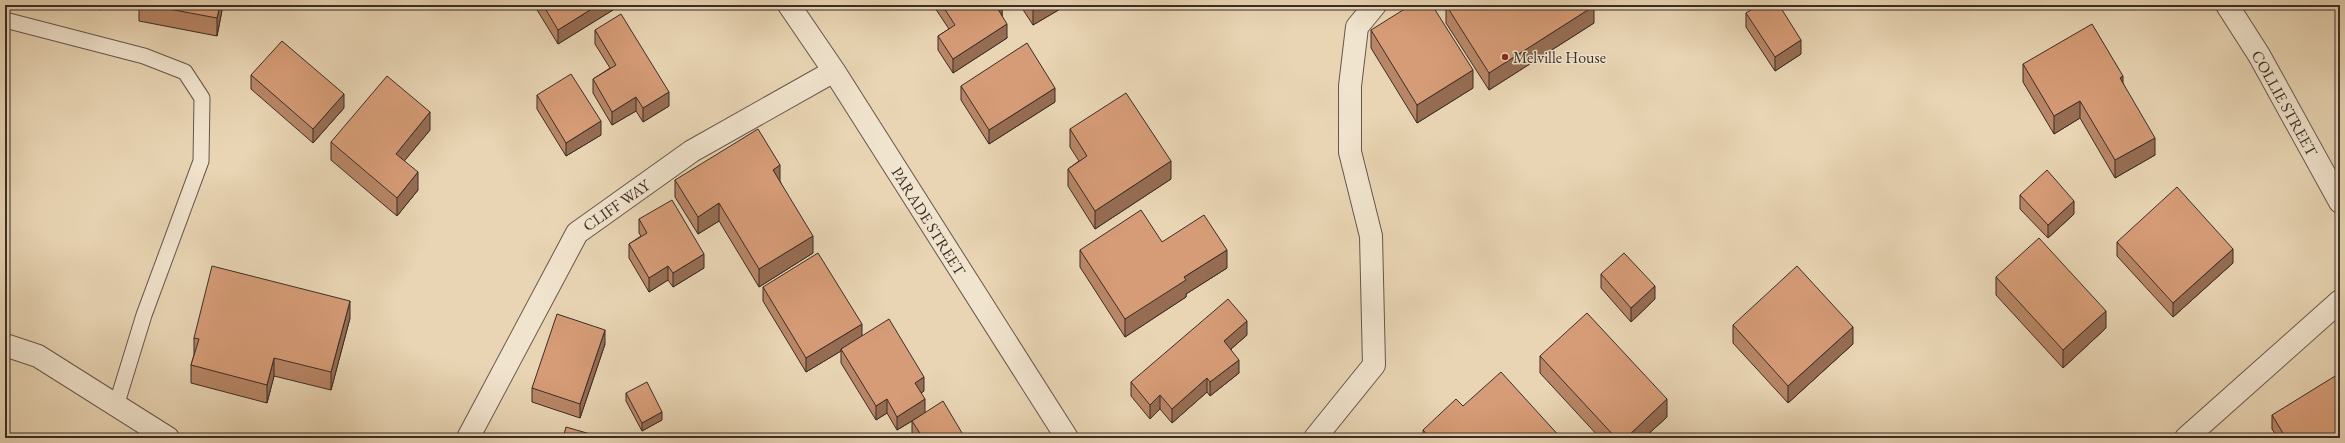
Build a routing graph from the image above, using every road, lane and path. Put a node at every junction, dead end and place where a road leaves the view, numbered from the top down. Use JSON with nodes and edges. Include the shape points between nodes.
{"nodes":[{"id":1,"x":789,"y":5,"type":"edge"},
{"id":2,"x":1375,"y":5,"type":"edge"},
{"id":3,"x":2227,"y":5,"type":"edge"},
{"id":4,"x":5,"y":20,"type":"edge"},
{"id":5,"x":834,"y":71,"type":"junction"},
{"id":6,"x":2340,"y":202,"type":"edge"},
{"id":7,"x":2340,"y":301,"type":"edge"},
{"id":8,"x":5,"y":345,"type":"edge"},
{"id":9,"x":116,"y":406,"type":"junction"},
{"id":10,"x":168,"y":438,"type":"edge"},
{"id":11,"x":468,"y":438,"type":"edge"},
{"id":12,"x":1067,"y":438,"type":"edge"},
{"id":13,"x":1315,"y":438,"type":"edge"},
{"id":14,"x":2186,"y":438,"type":"edge"}],
"edges":[{"from":1,"to":5,"type":"street","name":"PARADE STREET"},
{"from":2,"to":13,"type":"street","via":[[1357,27],[1350,86],[1350,152],[1371,236],[1374,365]]},
{"from":3,"to":6,"type":"street","name":"COLLIE STREET","via":[[2259,55]]},
{"from":4,"to":9,"type":"lane","via":[[144,56],[185,72],[202,98],[201,160],[144,315]]},
{"from":5,"to":11,"type":"street","name":"CLIFF WAY","via":[[692,151],[577,233]]},
{"from":5,"to":12,"type":"street","name":"PARADE STREET"},
{"from":7,"to":14,"type":"street"},
{"from":8,"to":9,"type":"street","via":[[38,356]]},
{"from":9,"to":10,"type":"street"}]}
